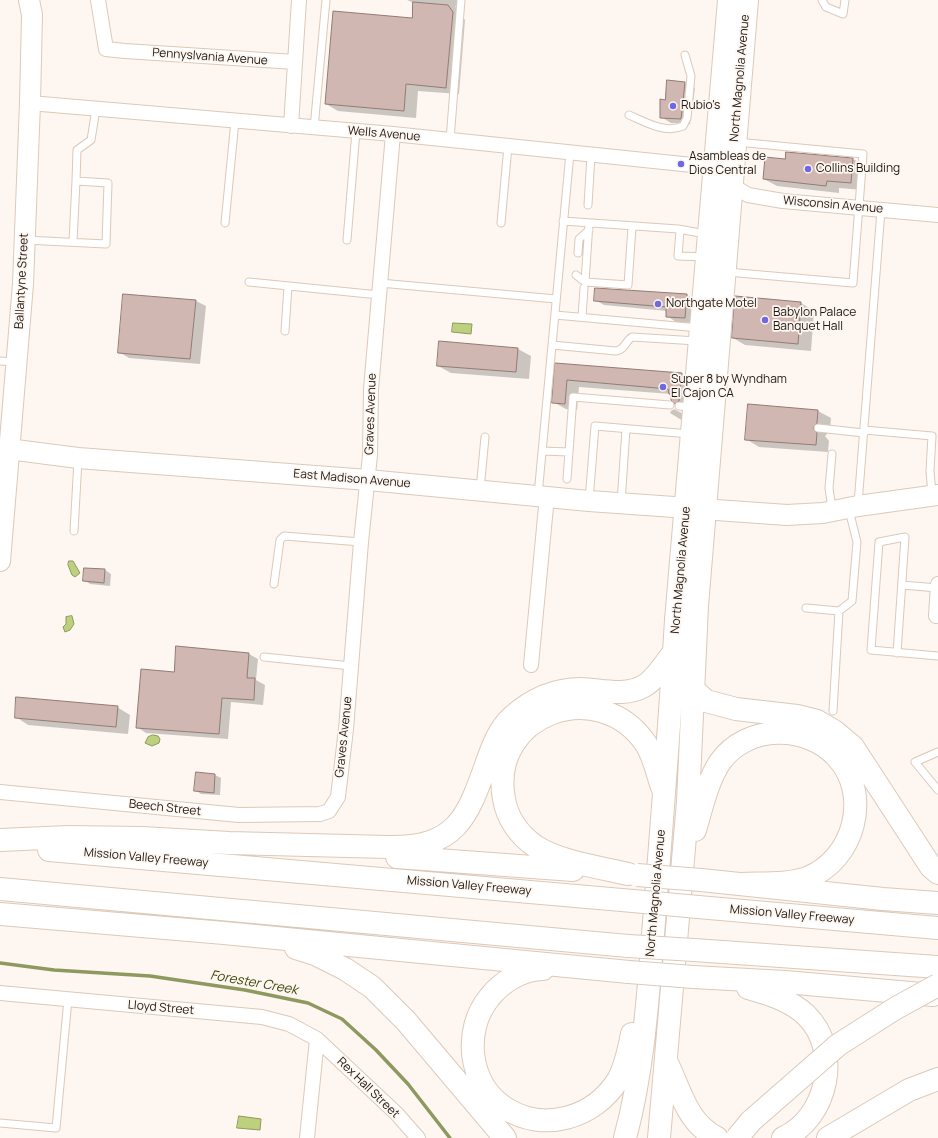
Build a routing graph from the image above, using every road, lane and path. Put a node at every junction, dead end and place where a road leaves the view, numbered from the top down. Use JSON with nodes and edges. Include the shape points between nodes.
{"nodes":[{"id":1,"x":29,"y":0,"type":"edge"},
{"id":2,"x":98,"y":0,"type":"edge"},
{"id":3,"x":299,"y":0,"type":"edge"},
{"id":4,"x":326,"y":0,"type":"edge"},
{"id":5,"x":461,"y":0,"type":"edge"},
{"id":6,"x":729,"y":0,"type":"edge"},
{"id":7,"x":747,"y":0,"type":"edge"},
{"id":8,"x":822,"y":0,"type":"edge"},
{"id":9,"x":844,"y":0,"type":"edge"},
{"id":10,"x":685,"y":55,"type":"dead end"},
{"id":11,"x":295,"y":62,"type":"junction"},
{"id":12,"x":30,"y":103,"type":"junction"},
{"id":13,"x":96,"y":109,"type":"junction"},
{"id":14,"x":629,"y":115,"type":"dead end"},
{"id":15,"x":235,"y":121,"type":"junction"},
{"id":16,"x":291,"y":126,"type":"junction"},
{"id":17,"x":314,"y":128,"type":"junction"},
{"id":18,"x":356,"y":131,"type":"junction"},
{"id":19,"x":393,"y":134,"type":"junction"},
{"id":20,"x":450,"y":140,"type":"junction"},
{"id":21,"x":735,"y":142,"type":"junction"},
{"id":22,"x":508,"y":146,"type":"junction"},
{"id":23,"x":570,"y":153,"type":"junction"},
{"id":24,"x":592,"y":155,"type":"junction"},
{"id":25,"x":723,"y":179,"type":"junction"},
{"id":26,"x":76,"y":182,"type":"junction"},
{"id":27,"x":588,"y":206,"type":"dead end"},
{"id":28,"x":859,"y":208,"type":"junction"},
{"id":29,"x":881,"y":210,"type":"junction"},
{"id":30,"x":938,"y":215,"type":"edge"},
{"id":31,"x":563,"y":221,"type":"junction"},
{"id":32,"x":224,"y":223,"type":"dead end"},
{"id":33,"x":501,"y":223,"type":"dead end"},
{"id":34,"x":589,"y":227,"type":"junction"},
{"id":35,"x":632,"y":227,"type":"junction"},
{"id":36,"x":680,"y":230,"type":"junction"},
{"id":37,"x":708,"y":234,"type":"junction"},
{"id":38,"x":25,"y":240,"type":"junction"},
{"id":39,"x":347,"y":240,"type":"dead end"},
{"id":40,"x":73,"y":242,"type":"junction"},
{"id":41,"x":578,"y":252,"type":"dead end"},
{"id":42,"x":707,"y":257,"type":"junction"},
{"id":43,"x":724,"y":271,"type":"junction"},
{"id":44,"x":576,"y":275,"type":"dead end"},
{"id":45,"x":249,"y":282,"type":"dead end"},
{"id":46,"x":585,"y":285,"type":"junction"},
{"id":47,"x":288,"y":286,"type":"junction"},
{"id":48,"x":380,"y":289,"type":"junction"},
{"id":49,"x":556,"y":299,"type":"junction"},
{"id":50,"x":555,"y":315,"type":"junction"},
{"id":51,"x":582,"y":317,"type":"junction"},
{"id":52,"x":285,"y":332,"type":"dead end"},
{"id":53,"x":700,"y":335,"type":"junction"},
{"id":54,"x":552,"y":345,"type":"junction"},
{"id":55,"x":8,"y":361,"type":"edge"},
{"id":56,"x":670,"y":405,"type":"dead end"},
{"id":57,"x":818,"y":428,"type":"dead end"},
{"id":58,"x":626,"y":429,"type":"junction"},
{"id":59,"x":864,"y":431,"type":"junction"},
{"id":60,"x":692,"y":434,"type":"junction"},
{"id":61,"x":485,"y":437,"type":"dead end"},
{"id":62,"x":5,"y":449,"type":"edge"},
{"id":63,"x":542,"y":450,"type":"junction"},
{"id":64,"x":569,"y":452,"type":"junction"},
{"id":65,"x":832,"y":454,"type":"dead end"},
{"id":66,"x":78,"y":458,"type":"junction"},
{"id":67,"x":567,"y":478,"type":"dead end"},
{"id":68,"x":368,"y":480,"type":"junction"},
{"id":69,"x":480,"y":490,"type":"junction"},
{"id":70,"x":542,"y":496,"type":"junction"},
{"id":71,"x":935,"y":496,"type":"edge"},
{"id":72,"x":589,"y":501,"type":"junction"},
{"id":73,"x":621,"y":503,"type":"junction"},
{"id":74,"x":846,"y":508,"type":"junction"},
{"id":75,"x":695,"y":509,"type":"junction"},
{"id":76,"x":74,"y":531,"type":"dead end"},
{"id":77,"x":361,"y":542,"type":"junction"},
{"id":78,"x":0,"y":561,"type":"edge"},
{"id":79,"x":274,"y":584,"type":"dead end"},
{"id":80,"x":938,"y":584,"type":"edge"},
{"id":81,"x":902,"y":585,"type":"junction"},
{"id":82,"x":938,"y":588,"type":"edge"},
{"id":83,"x":806,"y":608,"type":"dead end"},
{"id":84,"x":840,"y":611,"type":"junction"},
{"id":85,"x":937,"y":618,"type":"edge"},
{"id":86,"x":674,"y":652,"type":"junction"},
{"id":87,"x":896,"y":652,"type":"junction"},
{"id":88,"x":938,"y":656,"type":"edge"},
{"id":89,"x":264,"y":657,"type":"dead end"},
{"id":90,"x":531,"y":665,"type":"dead end"},
{"id":91,"x":351,"y":666,"type":"junction"},
{"id":92,"x":693,"y":689,"type":"junction"},
{"id":93,"x":833,"y":711,"type":"dead end"},
{"id":94,"x":938,"y":752,"type":"edge"},
{"id":95,"x":938,"y":790,"type":"edge"},
{"id":96,"x":0,"y":792,"type":"edge"},
{"id":97,"x":665,"y":794,"type":"junction"},
{"id":98,"x":329,"y":811,"type":"joint"},
{"id":99,"x":0,"y":840,"type":"edge"},
{"id":100,"x":229,"y":843,"type":"junction"},
{"id":101,"x":0,"y":846,"type":"edge"},
{"id":102,"x":683,"y":867,"type":"junction"},
{"id":103,"x":938,"y":873,"type":"edge"},
{"id":104,"x":632,"y":875,"type":"junction"},
{"id":105,"x":741,"y":884,"type":"junction"},
{"id":106,"x":0,"y":889,"type":"edge"},
{"id":107,"x":938,"y":903,"type":"edge"},
{"id":108,"x":0,"y":914,"type":"edge"},
{"id":109,"x":938,"y":928,"type":"edge"},
{"id":110,"x":224,"y":933,"type":"junction"},
{"id":111,"x":938,"y":968,"type":"edge"},
{"id":112,"x":596,"y":969,"type":"junction"},
{"id":113,"x":714,"y":980,"type":"junction"},
{"id":114,"x":938,"y":985,"type":"edge"},
{"id":115,"x":0,"y":993,"type":"edge"},
{"id":116,"x":938,"y":995,"type":"edge"},
{"id":117,"x":68,"y":999,"type":"junction"},
{"id":118,"x":646,"y":1010,"type":"junction"},
{"id":119,"x":317,"y":1038,"type":"junction"},
{"id":120,"x":666,"y":1061,"type":"junction"},
{"id":121,"x":938,"y":1079,"type":"edge"},
{"id":122,"x":0,"y":1123,"type":"edge"},
{"id":123,"x":835,"y":1134,"type":"edge"},
{"id":124,"x":307,"y":1138,"type":"edge"},
{"id":125,"x":418,"y":1138,"type":"edge"},
{"id":126,"x":505,"y":1138,"type":"edge"},
{"id":127,"x":625,"y":1138,"type":"edge"},
{"id":128,"x":659,"y":1138,"type":"edge"},
{"id":129,"x":717,"y":1138,"type":"edge"},
{"id":130,"x":736,"y":1138,"type":"edge"},
{"id":131,"x":783,"y":1138,"type":"edge"}],
"edges":[{"from":1,"to":12,"type":"street","name":"Ballantyne Street","via":[[32,15]]},
{"from":2,"to":11,"type":"street","name":"Pennyslvania Avenue","via":[[106,49]]},
{"from":3,"to":11,"type":"street"},
{"from":4,"to":17,"type":"lane"},
{"from":5,"to":20,"type":"lane"},
{"from":6,"to":25,"type":"main road","name":"North Magnolia Avenue"},
{"from":7,"to":21,"type":"main road","name":"North Magnolia Avenue"},
{"from":8,"to":9,"type":"lane","via":[[826,7],[843,14]]},
{"from":10,"to":14,"type":"lane","via":[[691,76],[687,118],[683,126],[657,127]]},
{"from":11,"to":16,"type":"street"},
{"from":12,"to":13,"type":"street","name":"Wells Avenue"},
{"from":12,"to":38,"type":"street","name":"Ballantyne Street"},
{"from":13,"to":15,"type":"street","name":"Wells Avenue"},
{"from":13,"to":26,"type":"lane","via":[[92,140],[77,150]]},
{"from":15,"to":16,"type":"street","name":"Wells Avenue"},
{"from":15,"to":32,"type":"lane"},
{"from":16,"to":17,"type":"street","name":"Wells Avenue"},
{"from":17,"to":18,"type":"street","name":"Wells Avenue"},
{"from":18,"to":19,"type":"street","name":"Wells Avenue"},
{"from":18,"to":39,"type":"lane"},
{"from":19,"to":20,"type":"street","name":"Wells Avenue"},
{"from":19,"to":48,"type":"street","name":"Graves Avenue"},
{"from":20,"to":22,"type":"street","name":"Wells Avenue"},
{"from":21,"to":25,"type":"main road","name":"North Magnolia Avenue"},
{"from":21,"to":28,"type":"lane","via":[[863,154]]},
{"from":22,"to":23,"type":"street","name":"Wells Avenue"},
{"from":22,"to":33,"type":"lane"},
{"from":23,"to":24,"type":"street","name":"Wells Avenue"},
{"from":23,"to":31,"type":"lane"},
{"from":24,"to":25,"type":"street","name":"Wells Avenue","via":[[702,166]]},
{"from":24,"to":27,"type":"lane"},
{"from":25,"to":28,"type":"street","name":"Wisconsin Avenue","via":[[748,195]]},
{"from":25,"to":37,"type":"main road","name":"North Magnolia Avenue"},
{"from":25,"to":43,"type":"main road","name":"North Magnolia Avenue"},
{"from":26,"to":40,"type":"lane"},
{"from":26,"to":40,"type":"lane","via":[[108,183],[106,244]]},
{"from":28,"to":29,"type":"street","name":"Wisconsin Avenue"},
{"from":28,"to":43,"type":"lane","via":[[853,283]]},
{"from":29,"to":30,"type":"street","name":"Wisconsin Avenue"},
{"from":29,"to":59,"type":"lane"},
{"from":31,"to":34,"type":"lane"},
{"from":31,"to":49,"type":"lane"},
{"from":34,"to":35,"type":"lane"},
{"from":34,"to":41,"type":"lane","via":[[579,239]]},
{"from":34,"to":46,"type":"lane"},
{"from":35,"to":36,"type":"lane"},
{"from":35,"to":46,"type":"lane","via":[[628,285]]},
{"from":36,"to":37,"type":"lane"},
{"from":36,"to":42,"type":"lane","via":[[678,256]]},
{"from":37,"to":42,"type":"main road","name":"North Magnolia Avenue"},
{"from":38,"to":40,"type":"lane"},
{"from":38,"to":55,"type":"street","name":"Ballantyne Street"},
{"from":42,"to":53,"type":"main road","name":"North Magnolia Avenue"},
{"from":43,"to":75,"type":"main road","name":"North Magnolia Avenue"},
{"from":44,"to":46,"type":"lane"},
{"from":45,"to":47,"type":"lane"},
{"from":46,"to":51,"type":"lane"},
{"from":47,"to":48,"type":"lane"},
{"from":47,"to":52,"type":"lane"},
{"from":48,"to":49,"type":"lane"},
{"from":48,"to":68,"type":"street","name":"Graves Avenue","via":[[371,388]]},
{"from":49,"to":50,"type":"lane"},
{"from":50,"to":51,"type":"lane"},
{"from":50,"to":54,"type":"lane"},
{"from":51,"to":53,"type":"lane"},
{"from":53,"to":54,"type":"lane","via":[[632,337],[622,349],[616,351]]},
{"from":53,"to":60,"type":"main road","name":"North Magnolia Avenue","via":[[687,406]]},
{"from":54,"to":63,"type":"lane"},
{"from":55,"to":62,"type":"street","name":"Ballantyne Street"},
{"from":56,"to":64,"type":"lane","via":[[573,397]]},
{"from":57,"to":59,"type":"lane"},
{"from":58,"to":60,"type":"lane"},
{"from":58,"to":72,"type":"lane","via":[[595,426]]},
{"from":58,"to":73,"type":"lane"},
{"from":59,"to":71,"type":"lane","via":[[932,436],[930,471]]},
{"from":59,"to":74,"type":"lane"},
{"from":60,"to":75,"type":"main road","name":"North Magnolia Avenue"},
{"from":61,"to":69,"type":"lane"},
{"from":62,"to":66,"type":"street","name":"East Madison Avenue"},
{"from":62,"to":78,"type":"street","name":"Ballantyne Street"},
{"from":63,"to":64,"type":"lane"},
{"from":63,"to":70,"type":"lane"},
{"from":64,"to":67,"type":"lane"},
{"from":65,"to":74,"type":"lane","via":[[829,488]]},
{"from":66,"to":68,"type":"street","name":"East Madison Avenue"},
{"from":66,"to":76,"type":"lane"},
{"from":68,"to":69,"type":"street","name":"East Madison Avenue"},
{"from":68,"to":77,"type":"street","name":"Graves Avenue"},
{"from":69,"to":70,"type":"street","name":"East Madison Avenue"},
{"from":70,"to":72,"type":"street","name":"East Madison Avenue"},
{"from":70,"to":90,"type":"street"},
{"from":71,"to":74,"type":"street","name":"East Madison Avenue"},
{"from":72,"to":73,"type":"street","name":"East Madison Avenue"},
{"from":73,"to":75,"type":"street","name":"East Madison Avenue"},
{"from":74,"to":75,"type":"street","name":"East Madison Avenue","via":[[787,515]]},
{"from":74,"to":84,"type":"lane","via":[[857,537],[852,597],[849,604]]},
{"from":75,"to":86,"type":"main road","name":"North Magnolia Avenue","via":[[676,620]]},
{"from":75,"to":92,"type":"main road","name":"North Magnolia Avenue"},
{"from":77,"to":79,"type":"lane","via":[[284,536],[280,540]]},
{"from":77,"to":91,"type":"street","name":"Graves Avenue"},
{"from":80,"to":82,"type":"street"},
{"from":81,"to":82,"type":"lane"},
{"from":81,"to":87,"type":"lane"},
{"from":81,"to":87,"type":"lane","via":[[905,537],[879,542],[871,650]]},
{"from":82,"to":85,"type":"street"},
{"from":83,"to":84,"type":"lane"},
{"from":84,"to":93,"type":"lane"},
{"from":86,"to":97,"type":"main road","name":"North Magnolia Avenue"},
{"from":86,"to":100,"type":"main road","via":[[653,678],[634,690],[567,690],[541,698],[518,712],[494,742],[468,812],[444,836],[428,844],[410,847]]},
{"from":87,"to":88,"type":"lane"},
{"from":89,"to":91,"type":"lane"},
{"from":91,"to":98,"type":"street","name":"Graves Avenue","via":[[338,797]]},
{"from":92,"to":102,"type":"main road","name":"North Magnolia Avenue"},
{"from":92,"to":103,"type":"main road","via":[[706,701],[736,709],[797,716],[817,721],[834,730],[853,747],[931,867]]},
{"from":94,"to":95,"type":"lane","via":[[915,762]]},
{"from":96,"to":98,"type":"street","name":"Beech Street","via":[[239,815],[320,814]]},
{"from":97,"to":104,"type":"main road","via":[[650,752],[636,732],[622,719],[596,709],[567,708],[542,717],[522,732],[508,754],[502,778],[503,797],[507,814],[523,836],[546,853]]},
{"from":97,"to":118,"type":"main road","name":"North Magnolia Avenue"},
{"from":99,"to":100,"type":"main road","via":[[90,837]]},
{"from":100,"to":104,"type":"main road"},
{"from":101,"to":109,"type":"main road","name":"Mission Valley Freeway","bridge":true},
{"from":102,"to":105,"type":"main road","via":[[709,783],[721,761],[735,748],[750,738],[785,732],[820,744],[837,757],[852,782],[855,822],[844,847],[835,860],[807,878],[789,882]]},
{"from":102,"to":120,"type":"main road","name":"North Magnolia Avenue"},
{"from":104,"to":105,"type":"main road","bridge":true},
{"from":105,"to":107,"type":"main road"},
{"from":106,"to":111,"type":"main road","bridge":true,"via":[[628,946]]},
{"from":108,"to":110,"type":"main road"},
{"from":110,"to":112,"type":"main road"},
{"from":110,"to":126,"type":"main road","via":[[315,954],[345,969],[372,987],[406,1021]]},
{"from":112,"to":113,"type":"main road","bridge":true},
{"from":112,"to":118,"type":"main road","via":[[538,969],[524,972],[494,991],[485,1002],[477,1016],[473,1032],[473,1056],[484,1084],[504,1107],[536,1120],[556,1121],[593,1107],[618,1079],[626,1061],[632,1033]]},
{"from":113,"to":116,"type":"main road","via":[[785,982]]},
{"from":113,"to":131,"type":"main road","via":[[781,998],[808,1017],[818,1033],[826,1061],[824,1091],[810,1117]]},
{"from":114,"to":130,"type":"main road","bridge":true,"via":[[838,1045],[751,1121]]},
{"from":115,"to":117,"type":"street","name":"Lloyd Street"},
{"from":117,"to":119,"type":"street","name":"Lloyd Street","via":[[262,1017],[289,1024]]},
{"from":117,"to":122,"type":"lane","via":[[56,1128]]},
{"from":118,"to":127,"type":"main road","name":"North Magnolia Avenue","via":[[638,1080]]},
{"from":119,"to":124,"type":"street"},
{"from":119,"to":125,"type":"street","name":"Rex Hall Street"},
{"from":120,"to":128,"type":"main road","name":"North Magnolia Avenue"},
{"from":120,"to":129,"type":"main road","via":[[688,1112]]},
{"from":121,"to":123,"type":"main road","via":[[909,1090]]}]}
